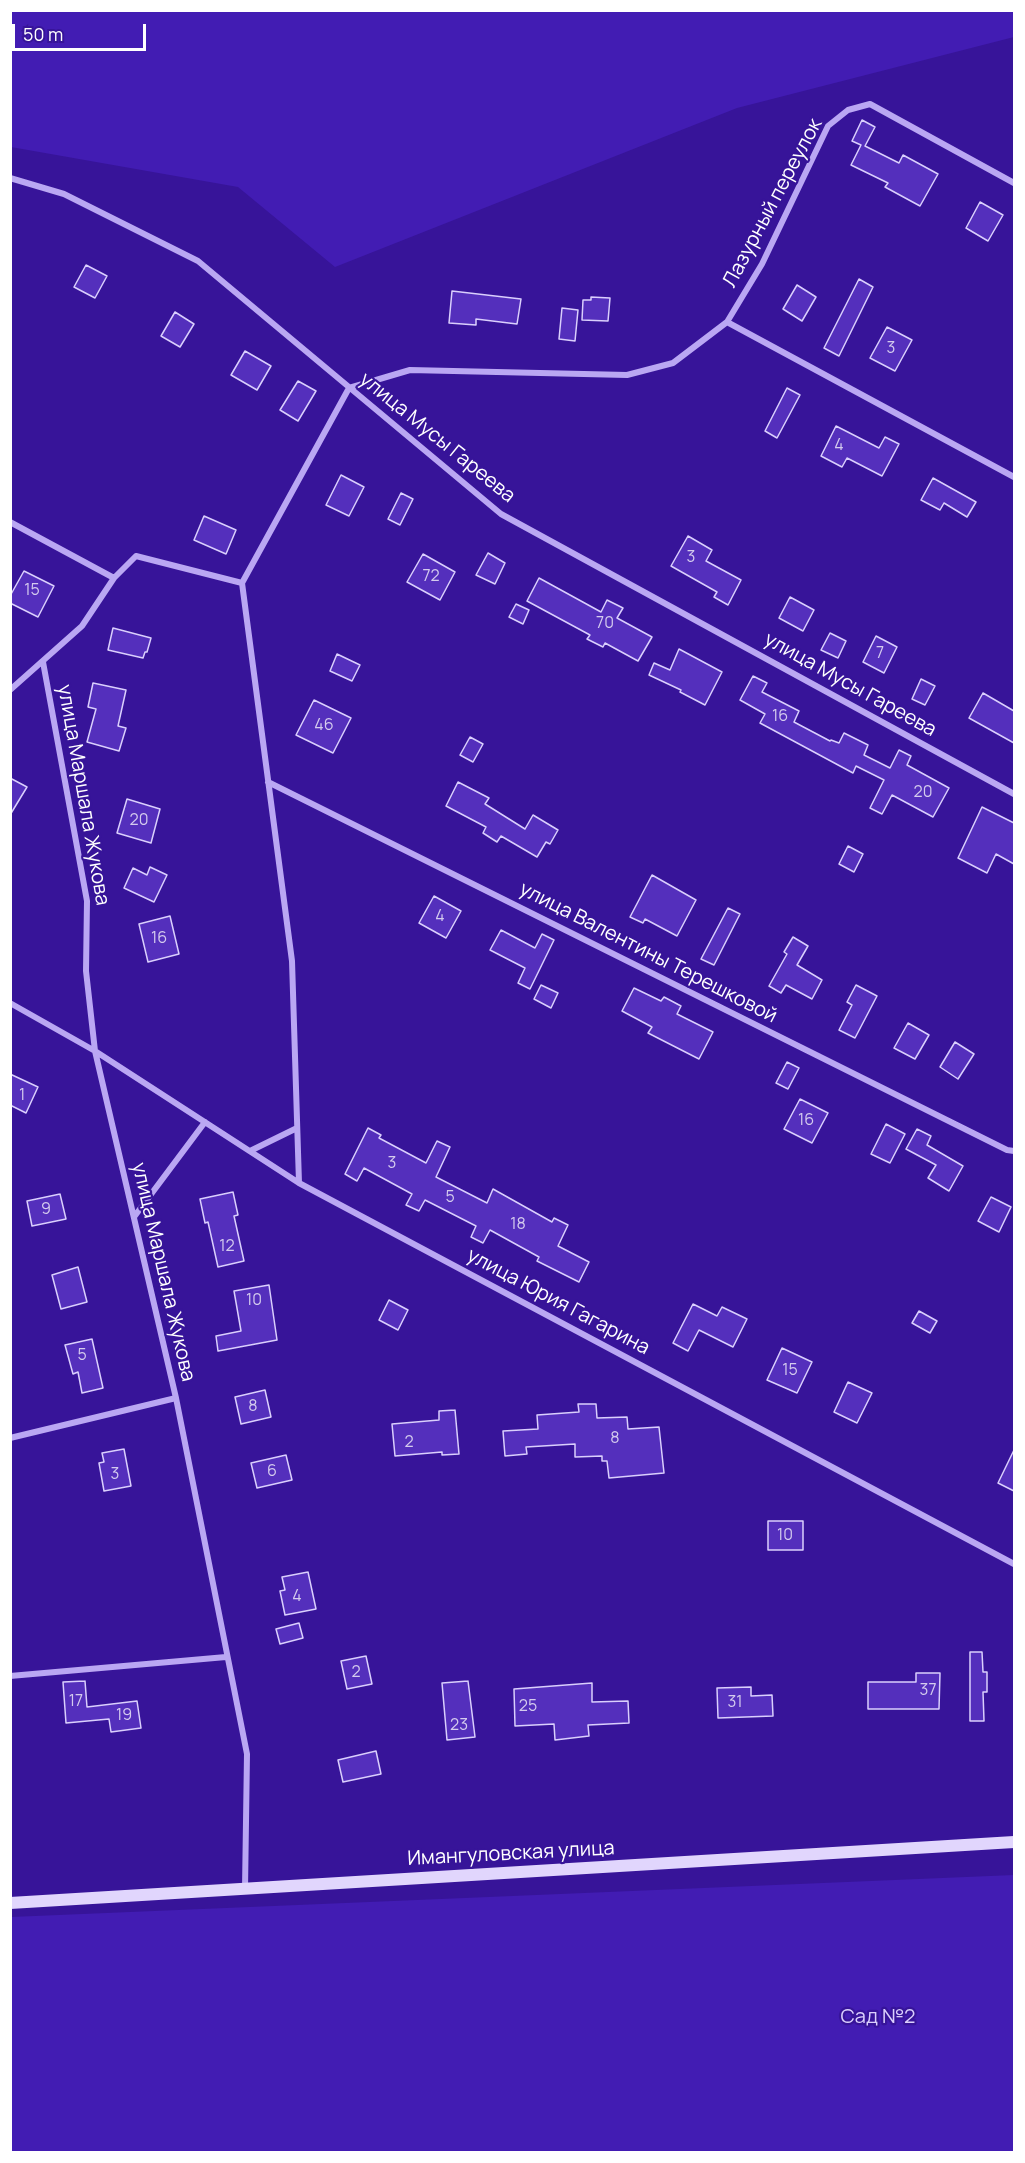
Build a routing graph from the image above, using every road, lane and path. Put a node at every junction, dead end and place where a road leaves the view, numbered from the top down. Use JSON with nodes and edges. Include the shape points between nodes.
{"nodes":[{"id":1,"x":10,"y":178,"type":"edge"},
{"id":2,"x":1014,"y":183,"type":"edge"},
{"id":3,"x":727,"y":322,"type":"junction"},
{"id":4,"x":349,"y":388,"type":"junction"},
{"id":5,"x":1014,"y":477,"type":"edge"},
{"id":6,"x":10,"y":522,"type":"edge"},
{"id":7,"x":114,"y":578,"type":"junction"},
{"id":8,"x":242,"y":583,"type":"junction"},
{"id":9,"x":43,"y":662,"type":"junction"},
{"id":10,"x":10,"y":690,"type":"edge"},
{"id":11,"x":268,"y":782,"type":"junction"},
{"id":12,"x":1014,"y":794,"type":"edge"},
{"id":13,"x":10,"y":1003,"type":"edge"},
{"id":14,"x":95,"y":1052,"type":"junction"},
{"id":15,"x":205,"y":1122,"type":"junction"},
{"id":16,"x":297,"y":1128,"type":"junction"},
{"id":17,"x":250,"y":1151,"type":"junction"},
{"id":18,"x":1014,"y":1151,"type":"edge"},
{"id":19,"x":299,"y":1183,"type":"junction"},
{"id":20,"x":134,"y":1217,"type":"junction"},
{"id":21,"x":176,"y":1398,"type":"junction"},
{"id":22,"x":10,"y":1438,"type":"edge"},
{"id":23,"x":1014,"y":1564,"type":"edge"},
{"id":24,"x":226,"y":1658,"type":"junction"},
{"id":25,"x":10,"y":1676,"type":"edge"},
{"id":26,"x":1014,"y":1842,"type":"edge"},
{"id":27,"x":245,"y":1889,"type":"junction"},
{"id":28,"x":10,"y":1904,"type":"edge"}],
"edges":[{"from":1,"to":4,"type":"street","name":"улица Мусы Гареева","via":[[64,194],[198,261]]},
{"from":2,"to":3,"type":"street","name":"Лазурный переулок","via":[[870,104],[848,110],[828,126],[762,264]]},
{"from":3,"to":4,"type":"street","via":[[673,363],[627,375],[410,370]]},
{"from":3,"to":5,"type":"street"},
{"from":4,"to":8,"type":"street"},
{"from":4,"to":12,"type":"street","name":"улица Мусы Гареева","via":[[501,514]]},
{"from":6,"to":7,"type":"street"},
{"from":7,"to":8,"type":"street","via":[[136,556]]},
{"from":7,"to":9,"type":"street","via":[[82,626]]},
{"from":8,"to":11,"type":"street"},
{"from":9,"to":10,"type":"street"},
{"from":9,"to":14,"type":"street","name":"улица Маршала Жукова","via":[[87,902],[86,971]]},
{"from":11,"to":16,"type":"street","via":[[292,962]]},
{"from":11,"to":18,"type":"street","name":"улица Валентины Терешковой"},
{"from":13,"to":14,"type":"street","name":"улица Юрия Гагарина"},
{"from":14,"to":15,"type":"street","name":"улица Юрия Гагарина"},
{"from":14,"to":20,"type":"street","name":"улица Маршала Жукова"},
{"from":15,"to":17,"type":"street","name":"улица Юрия Гагарина"},
{"from":15,"to":20,"type":"street"},
{"from":16,"to":17,"type":"street"},
{"from":16,"to":19,"type":"street"},
{"from":17,"to":19,"type":"street","name":"улица Юрия Гагарина"},
{"from":19,"to":23,"type":"street","name":"улица Юрия Гагарина"},
{"from":20,"to":21,"type":"street","name":"улица Маршала Жукова"},
{"from":21,"to":22,"type":"street"},
{"from":21,"to":24,"type":"street","name":"улица Маршала Жукова"},
{"from":24,"to":25,"type":"street"},
{"from":24,"to":27,"type":"street","name":"улица Маршала Жукова","via":[[247,1754]]},
{"from":26,"to":27,"type":"street","name":"Имангуловская улица"},
{"from":27,"to":28,"type":"street","name":"Имангуловская улица"}]}
